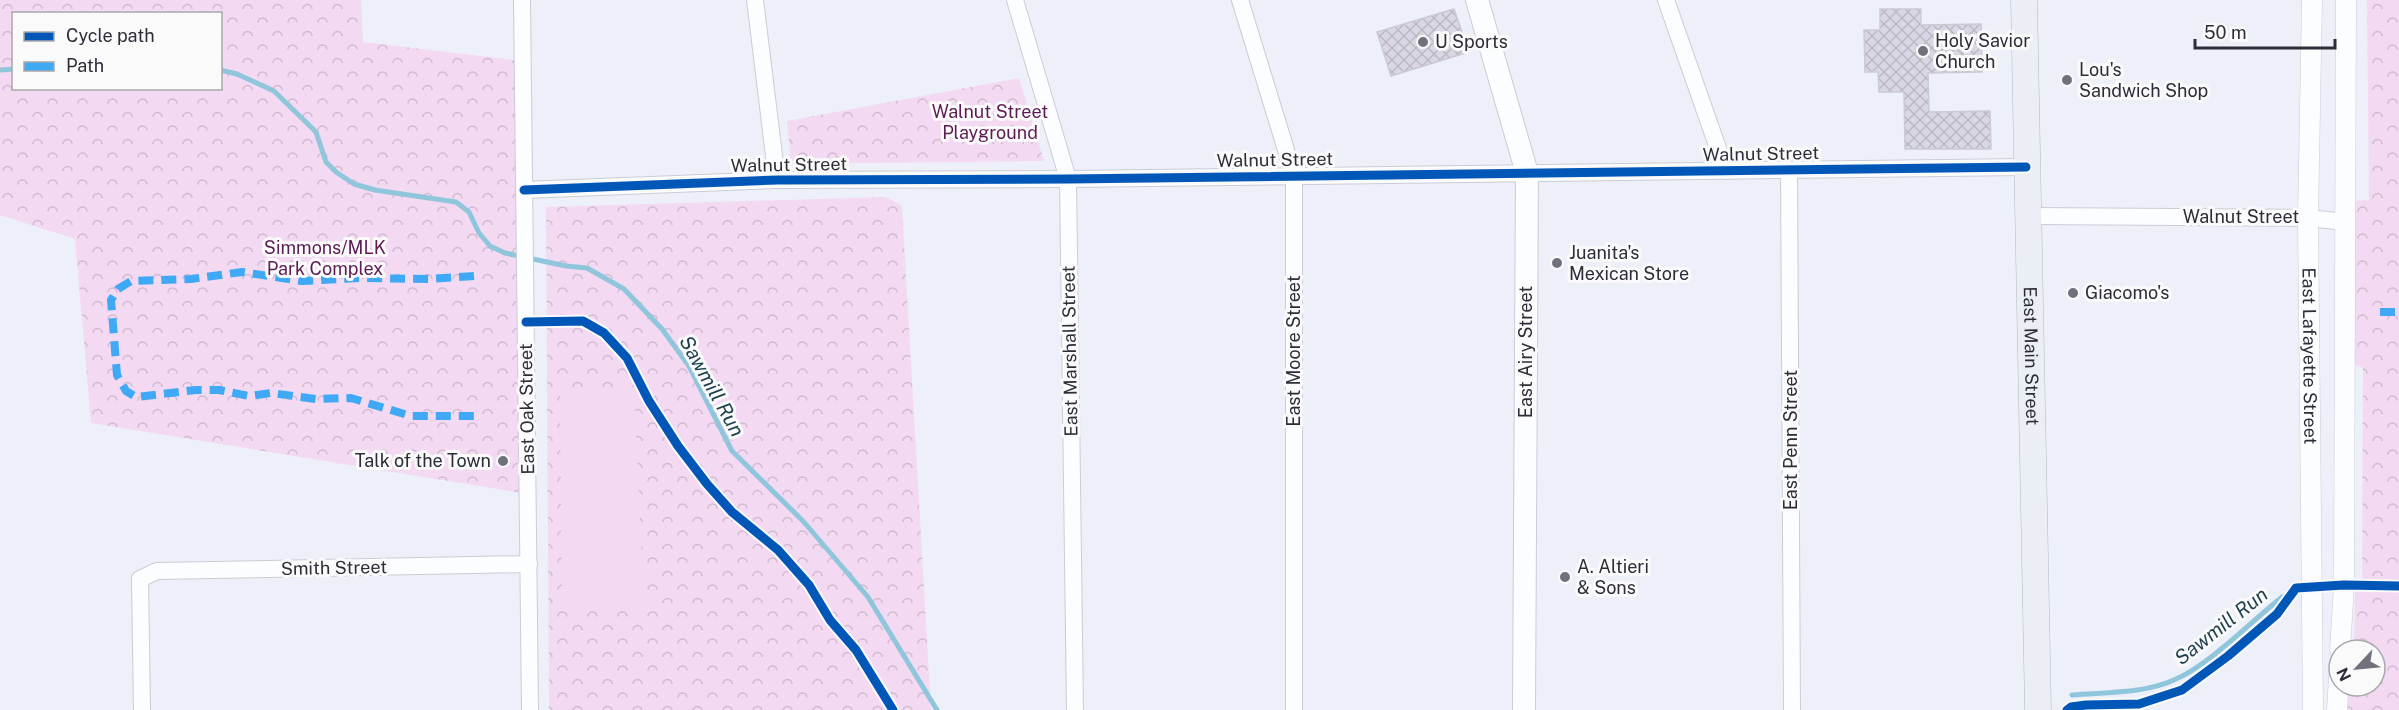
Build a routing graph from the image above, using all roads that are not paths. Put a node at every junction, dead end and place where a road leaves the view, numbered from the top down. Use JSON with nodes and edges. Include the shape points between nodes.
{"nodes":[{"id":1,"x":522,"y":0,"type":"edge"},
{"id":2,"x":755,"y":0,"type":"edge"},
{"id":3,"x":1015,"y":0,"type":"edge"},
{"id":4,"x":1240,"y":0,"type":"edge"},
{"id":5,"x":1477,"y":0,"type":"edge"},
{"id":6,"x":1666,"y":0,"type":"edge"},
{"id":7,"x":2024,"y":0,"type":"edge"},
{"id":8,"x":2312,"y":0,"type":"edge"},
{"id":9,"x":2346,"y":0,"type":"edge"},
{"id":10,"x":2026,"y":167,"type":"junction"},
{"id":11,"x":1789,"y":170,"type":"junction"},
{"id":12,"x":1726,"y":171,"type":"junction"},
{"id":13,"x":1527,"y":173,"type":"junction"},
{"id":14,"x":1294,"y":176,"type":"junction"},
{"id":15,"x":1068,"y":179,"type":"junction"},
{"id":16,"x":777,"y":180,"type":"junction"},
{"id":17,"x":524,"y":190,"type":"junction"},
{"id":18,"x":2027,"y":216,"type":"junction"},
{"id":19,"x":2308,"y":218,"type":"junction"},
{"id":20,"x":2346,"y":222,"type":"junction"},
{"id":21,"x":529,"y":564,"type":"junction"},
{"id":22,"x":2341,"y":638,"type":"edge"},
{"id":23,"x":142,"y":710,"type":"edge"},
{"id":24,"x":530,"y":710,"type":"edge"},
{"id":25,"x":1075,"y":710,"type":"edge"},
{"id":26,"x":1294,"y":710,"type":"edge"},
{"id":27,"x":1524,"y":710,"type":"edge"},
{"id":28,"x":1792,"y":710,"type":"edge"},
{"id":29,"x":2038,"y":710,"type":"edge"},
{"id":30,"x":2313,"y":710,"type":"edge"}],
"edges":[{"from":1,"to":17,"type":"street","name":"East Oak Street"},
{"from":2,"to":16,"type":"street"},
{"from":3,"to":15,"type":"street","name":"East Marshall Street"},
{"from":4,"to":14,"type":"street","name":"East Moore Street"},
{"from":5,"to":13,"type":"main road","name":"East Airy Street"},
{"from":6,"to":12,"type":"street"},
{"from":7,"to":10,"type":"main road","name":"East Main Street"},
{"from":8,"to":19,"type":"street","name":"East Lafayette Street"},
{"from":9,"to":20,"type":"street","name":"East Lafayette Street"},
{"from":10,"to":11,"type":"street","name":"Walnut Street"},
{"from":10,"to":18,"type":"main road","name":"East Main Street"},
{"from":11,"to":12,"type":"street","name":"Walnut Street"},
{"from":11,"to":28,"type":"street","name":"East Penn Street"},
{"from":12,"to":13,"type":"street","name":"Walnut Street"},
{"from":13,"to":14,"type":"street","name":"Walnut Street"},
{"from":13,"to":27,"type":"main road","name":"East Airy Street"},
{"from":14,"to":15,"type":"street","name":"Walnut Street"},
{"from":14,"to":26,"type":"street","name":"East Moore Street"},
{"from":15,"to":16,"type":"street","name":"Walnut Street"},
{"from":15,"to":25,"type":"street","name":"East Marshall Street"},
{"from":16,"to":17,"type":"street","name":"Walnut Street"},
{"from":17,"to":21,"type":"street","name":"East Oak Street"},
{"from":18,"to":19,"type":"street","name":"Walnut Street"},
{"from":18,"to":29,"type":"main road","name":"East Main Street"},
{"from":19,"to":20,"type":"street","name":"Walnut Street"},
{"from":19,"to":30,"type":"street","name":"East Lafayette Street"},
{"from":20,"to":22,"type":"street","name":"East Lafayette Street"},
{"from":21,"to":23,"type":"street","name":"Smith Street","via":[[157,571],[140,579]]},
{"from":21,"to":24,"type":"street","name":"East Oak Street"}]}
